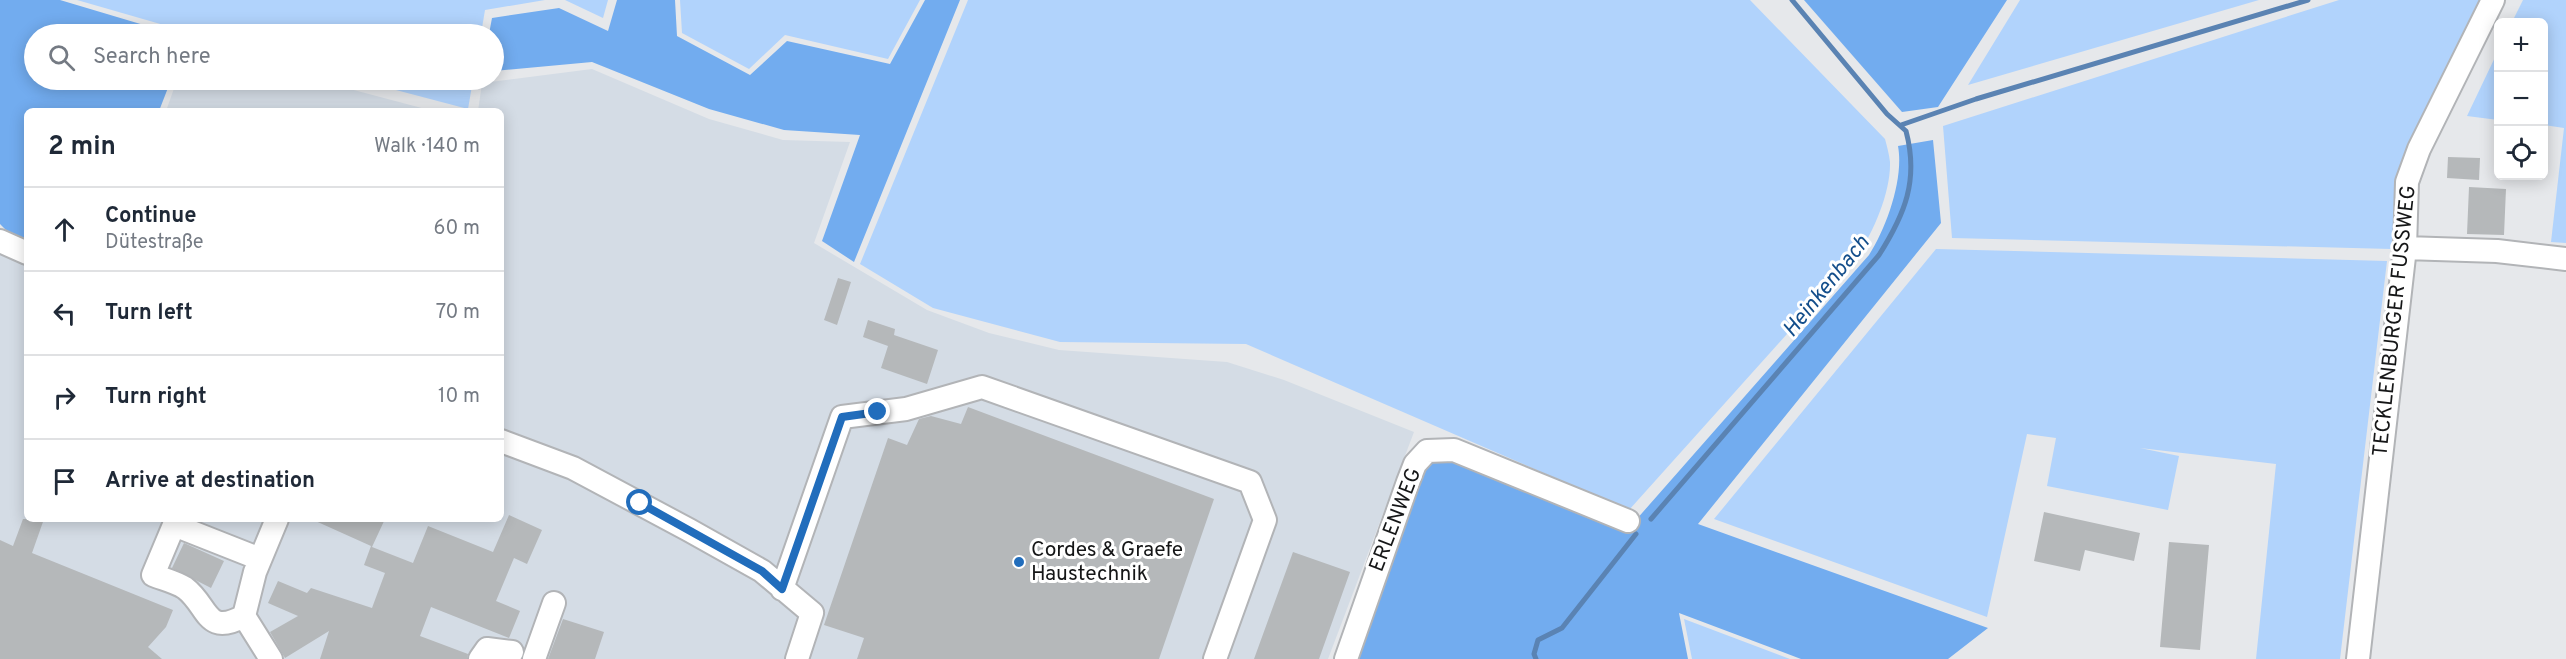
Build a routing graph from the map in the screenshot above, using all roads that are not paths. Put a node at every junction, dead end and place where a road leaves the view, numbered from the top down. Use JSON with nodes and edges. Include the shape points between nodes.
{"nodes":[{"id":1,"x":2493,"y":0,"type":"edge"},
{"id":2,"x":0,"y":241,"type":"edge"},
{"id":3,"x":2405,"y":248,"type":"junction"},
{"id":4,"x":24,"y":252,"type":"edge"},
{"id":5,"x":2566,"y":259,"type":"edge"},
{"id":6,"x":504,"y":442,"type":"edge"},
{"id":7,"x":276,"y":522,"type":"edge"},
{"id":8,"x":1628,"y":522,"type":"dead end"},
{"id":9,"x":260,"y":559,"type":"junction"},
{"id":10,"x":782,"y":589,"type":"junction"},
{"id":11,"x":554,"y":603,"type":"dead end"},
{"id":12,"x":244,"y":616,"type":"junction"},
{"id":13,"x":512,"y":652,"type":"dead end"},
{"id":14,"x":271,"y":659,"type":"edge"},
{"id":15,"x":480,"y":659,"type":"edge"},
{"id":16,"x":534,"y":659,"type":"edge"},
{"id":17,"x":796,"y":659,"type":"edge"},
{"id":18,"x":1215,"y":659,"type":"edge"},
{"id":19,"x":1346,"y":659,"type":"edge"},
{"id":20,"x":2358,"y":659,"type":"edge"}],
"edges":[{"from":1,"to":3,"type":"street","name":"TECKLENBURGER FUSSWEG","via":[[2419,149],[2407,182]]},
{"from":2,"to":4,"type":"street"},
{"from":3,"to":5,"type":"street","via":[[2497,251]]},
{"from":3,"to":20,"type":"street","name":"TECKLENBURGER FUSSWEG"},
{"from":6,"to":10,"type":"street","via":[[573,468],[762,571]]},
{"from":7,"to":9,"type":"street"},
{"from":8,"to":19,"type":"street","name":"ERLENWEG","via":[[1454,450],[1427,451],[1415,464]]},
{"from":9,"to":12,"type":"street"},
{"from":9,"to":12,"type":"street","via":[[174,525],[153,575],[183,587],[215,622],[229,624]]},
{"from":10,"to":17,"type":"street","via":[[812,613]]},
{"from":10,"to":18,"type":"street","via":[[842,417],[906,409],[982,387],[1250,482],[1265,520]]},
{"from":11,"to":16,"type":"street"},
{"from":12,"to":14,"type":"street"},
{"from":13,"to":15,"type":"street","via":[[487,650]]}]}
